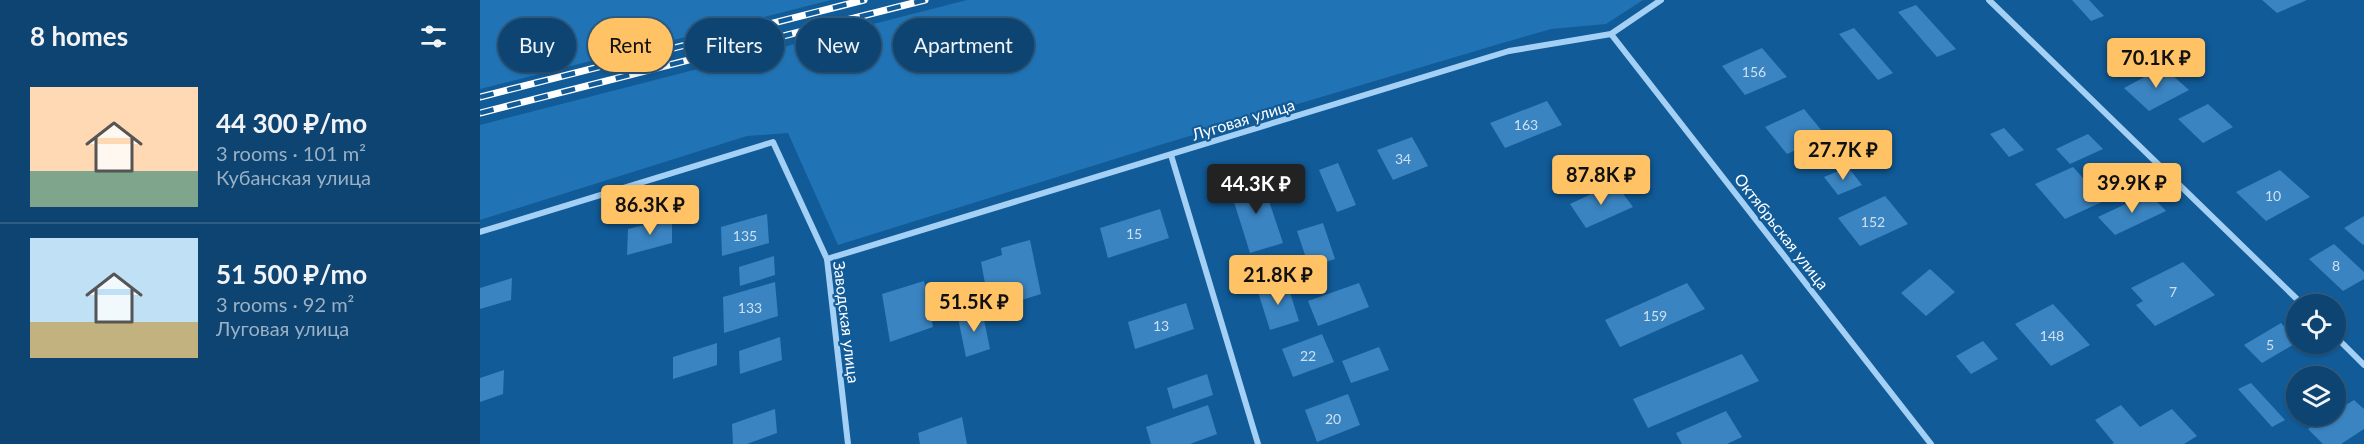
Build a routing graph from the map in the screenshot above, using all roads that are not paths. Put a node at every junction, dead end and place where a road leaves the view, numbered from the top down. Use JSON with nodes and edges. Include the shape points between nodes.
{"nodes":[{"id":1,"x":1661,"y":0,"type":"edge"},
{"id":2,"x":1989,"y":0,"type":"edge"},
{"id":3,"x":1611,"y":34,"type":"junction"},
{"id":4,"x":1171,"y":155,"type":"junction"},
{"id":5,"x":480,"y":232,"type":"edge"},
{"id":6,"x":827,"y":259,"type":"junction"},
{"id":7,"x":2292,"y":294,"type":"edge"},
{"id":8,"x":2346,"y":347,"type":"edge"},
{"id":9,"x":2364,"y":365,"type":"edge"},
{"id":10,"x":848,"y":444,"type":"edge"},
{"id":11,"x":1258,"y":444,"type":"edge"},
{"id":12,"x":1931,"y":444,"type":"edge"}],
"edges":[{"from":1,"to":3,"type":"street","name":"Луговая улица"},
{"from":2,"to":7,"type":"street"},
{"from":3,"to":4,"type":"street","name":"Луговая улица","via":[[1509,51]]},
{"from":3,"to":12,"type":"street","name":"Октябрьская улица"},
{"from":4,"to":6,"type":"street","name":"Луговая улица"},
{"from":4,"to":11,"type":"street"},
{"from":5,"to":6,"type":"street","name":"Заводская улица","via":[[773,142]]},
{"from":6,"to":10,"type":"street","name":"Заводская улица"},
{"from":8,"to":9,"type":"street"}]}
